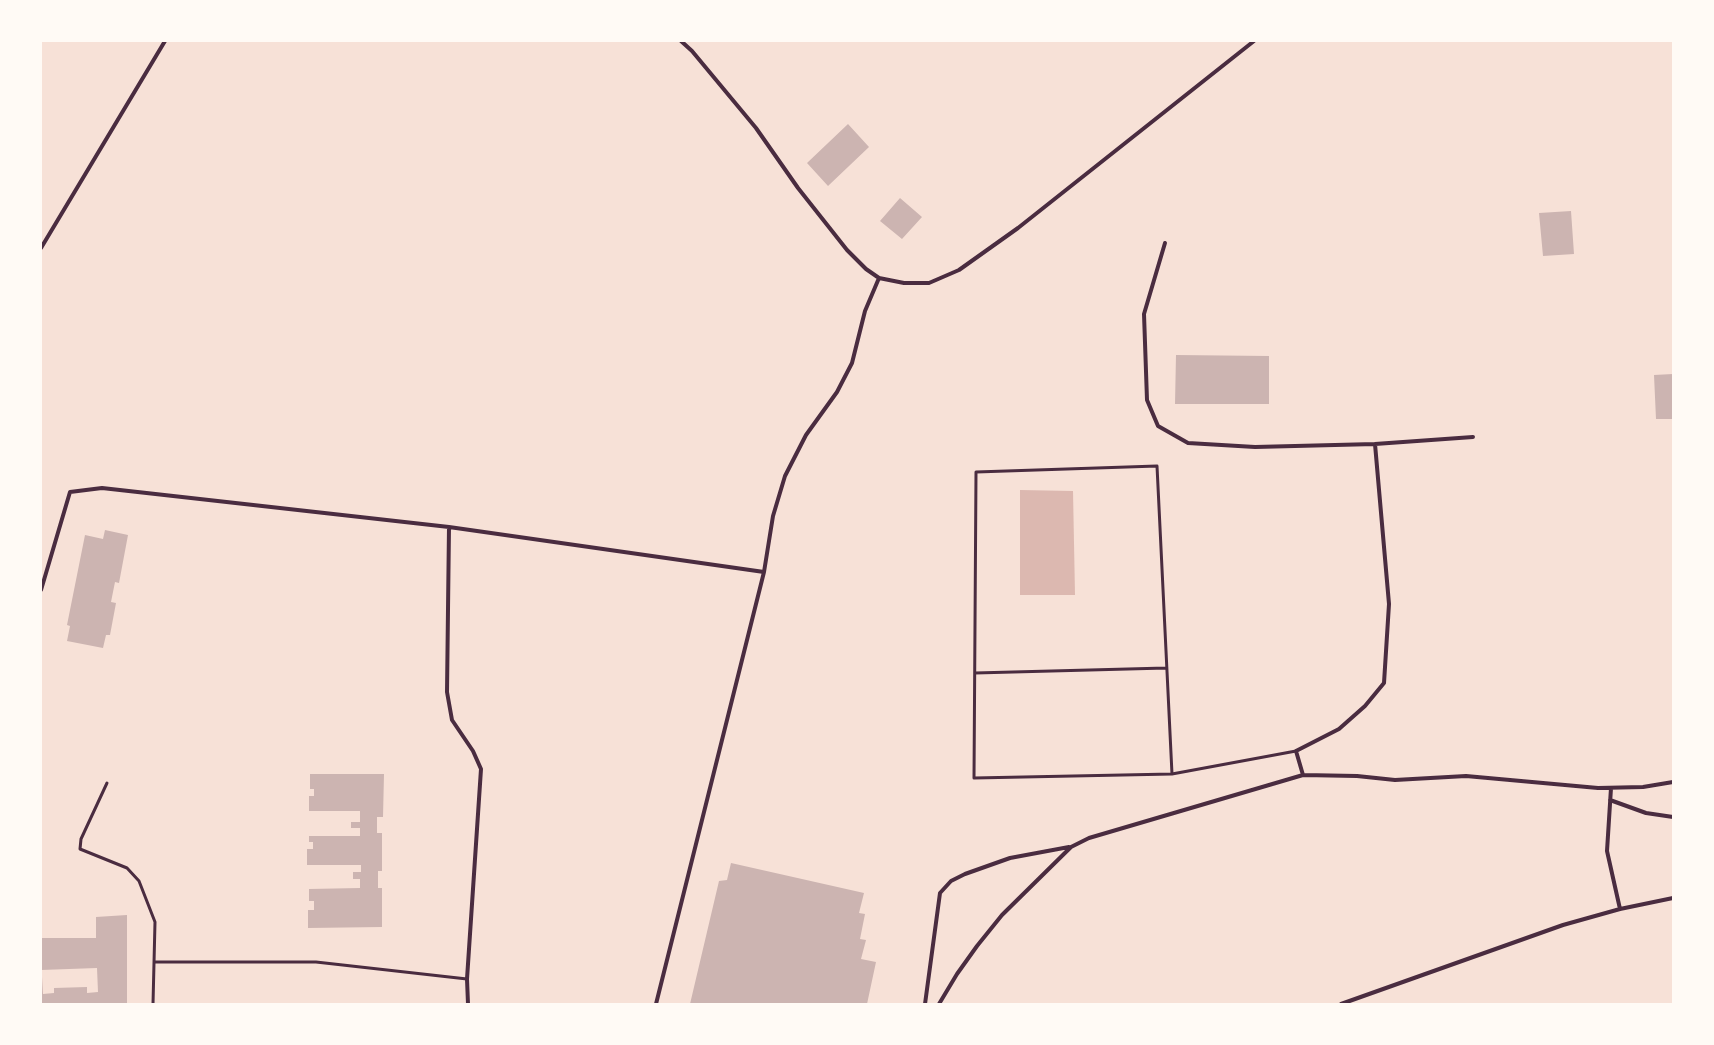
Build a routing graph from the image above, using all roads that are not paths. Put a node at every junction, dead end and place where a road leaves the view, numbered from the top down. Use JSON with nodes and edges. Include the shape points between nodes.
{"nodes":[{"id":1,"x":165,"y":41,"type":"edge"},
{"id":2,"x":681,"y":41,"type":"edge"},
{"id":3,"x":1254,"y":41,"type":"edge"},
{"id":4,"x":1165,"y":244,"type":"dead end"},
{"id":5,"x":41,"y":248,"type":"edge"},
{"id":6,"x":879,"y":278,"type":"junction"},
{"id":7,"x":1473,"y":437,"type":"dead end"},
{"id":8,"x":1375,"y":444,"type":"junction"},
{"id":9,"x":449,"y":527,"type":"junction"},
{"id":10,"x":764,"y":572,"type":"junction"},
{"id":11,"x":41,"y":590,"type":"edge"},
{"id":12,"x":1166,"y":668,"type":"junction"},
{"id":13,"x":975,"y":673,"type":"junction"},
{"id":14,"x":1296,"y":751,"type":"junction"},
{"id":15,"x":1172,"y":774,"type":"junction"},
{"id":16,"x":1303,"y":775,"type":"junction"},
{"id":17,"x":1673,"y":782,"type":"edge"},
{"id":18,"x":107,"y":783,"type":"dead end"},
{"id":19,"x":1611,"y":788,"type":"junction"},
{"id":20,"x":1610,"y":800,"type":"junction"},
{"id":21,"x":1673,"y":817,"type":"edge"},
{"id":22,"x":1071,"y":847,"type":"junction"},
{"id":23,"x":1673,"y":898,"type":"edge"},
{"id":24,"x":1620,"y":909,"type":"junction"},
{"id":25,"x":155,"y":962,"type":"junction"},
{"id":26,"x":467,"y":979,"type":"junction"},
{"id":27,"x":153,"y":1004,"type":"edge"},
{"id":28,"x":468,"y":1004,"type":"edge"},
{"id":29,"x":656,"y":1004,"type":"edge"},
{"id":30,"x":926,"y":1004,"type":"edge"},
{"id":31,"x":939,"y":1004,"type":"edge"},
{"id":32,"x":1341,"y":1004,"type":"edge"}],
"edges":[{"from":1,"to":5,"type":"street"},
{"from":2,"to":6,"type":"street","via":[[756,128],[798,188],[847,250]]},
{"from":3,"to":6,"type":"street","via":[[1018,228],[959,270],[929,283],[904,284]]},
{"from":4,"to":8,"type":"street","via":[[1144,314],[1146,400],[1158,426],[1188,443],[1255,447]]},
{"from":6,"to":10,"type":"street","via":[[865,311],[852,363],[838,392],[806,434],[785,476],[774,516]]},
{"from":7,"to":8,"type":"street"},
{"from":8,"to":14,"type":"street","via":[[1389,604],[1384,683],[1339,729]]},
{"from":9,"to":10,"type":"street"},
{"from":9,"to":11,"type":"street","via":[[102,488],[70,492]]},
{"from":9,"to":26,"type":"street","via":[[447,692],[452,720],[473,751],[481,769]]},
{"from":10,"to":29,"type":"street"},
{"from":12,"to":13,"type":"lane"},
{"from":12,"to":13,"type":"lane","via":[[1157,466],[1150,466],[976,472]]},
{"from":12,"to":15,"type":"lane"},
{"from":13,"to":15,"type":"lane","via":[[974,778]]},
{"from":14,"to":15,"type":"lane"},
{"from":14,"to":16,"type":"street"},
{"from":16,"to":19,"type":"street","via":[[1395,780],[1466,776]]},
{"from":16,"to":22,"type":"street","via":[[1089,838]]},
{"from":17,"to":19,"type":"street","via":[[1643,787]]},
{"from":18,"to":25,"type":"lane","via":[[80,849],[127,868],[139,881],[155,922]]},
{"from":19,"to":20,"type":"street"},
{"from":20,"to":21,"type":"street","via":[[1646,813]]},
{"from":20,"to":24,"type":"street","via":[[1607,851]]},
{"from":22,"to":30,"type":"street","via":[[1010,858],[951,881],[940,893]]},
{"from":22,"to":31,"type":"street","via":[[1002,915],[976,946]]},
{"from":23,"to":24,"type":"street"},
{"from":24,"to":32,"type":"street","via":[[1563,925]]},
{"from":25,"to":26,"type":"lane","via":[[316,962]]},
{"from":25,"to":27,"type":"lane"},
{"from":26,"to":28,"type":"street"}]}
